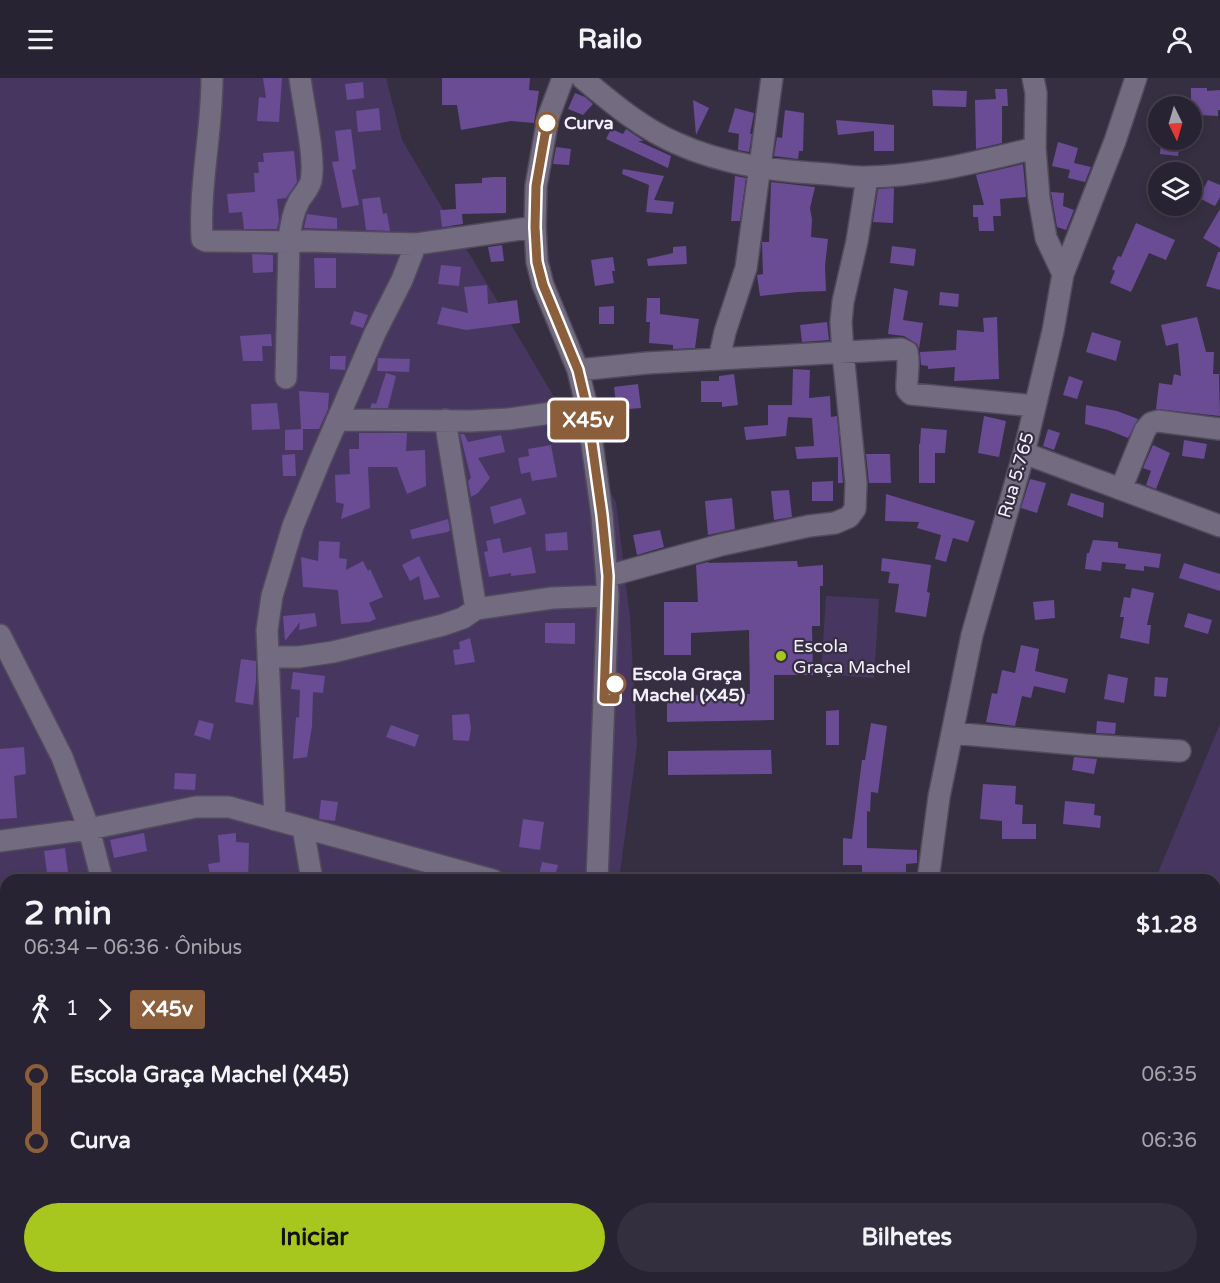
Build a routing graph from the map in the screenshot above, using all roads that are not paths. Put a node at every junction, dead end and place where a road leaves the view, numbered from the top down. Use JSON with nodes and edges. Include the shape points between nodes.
{"nodes":[{"id":1,"x":212,"y":78,"type":"edge"},
{"id":2,"x":300,"y":78,"type":"edge"},
{"id":3,"x":563,"y":78,"type":"edge"},
{"id":4,"x":582,"y":78,"type":"edge"},
{"id":5,"x":772,"y":78,"type":"edge"},
{"id":6,"x":1033,"y":78,"type":"edge"},
{"id":7,"x":1136,"y":78,"type":"edge"},
{"id":8,"x":1035,"y":148,"type":"junction"},
{"id":9,"x":759,"y":167,"type":"junction"},
{"id":10,"x":867,"y":178,"type":"junction"},
{"id":11,"x":535,"y":227,"type":"junction"},
{"id":12,"x":289,"y":242,"type":"junction"},
{"id":13,"x":417,"y":244,"type":"junction"},
{"id":14,"x":1062,"y":274,"type":"junction"},
{"id":15,"x":843,"y":353,"type":"junction"},
{"id":16,"x":719,"y":358,"type":"junction"},
{"id":17,"x":578,"y":370,"type":"junction"},
{"id":18,"x":286,"y":378,"type":"dead end"},
{"id":19,"x":1035,"y":406,"type":"junction"},
{"id":20,"x":587,"y":408,"type":"junction"},
{"id":21,"x":337,"y":420,"type":"junction"},
{"id":22,"x":445,"y":420,"type":"junction"},
{"id":23,"x":1220,"y":429,"type":"edge"},
{"id":24,"x":1024,"y":453,"type":"junction"},
{"id":25,"x":1121,"y":489,"type":"junction"},
{"id":26,"x":1220,"y":526,"type":"edge"},
{"id":27,"x":608,"y":586,"type":"junction"},
{"id":28,"x":476,"y":609,"type":"junction"},
{"id":29,"x":0,"y":635,"type":"edge"},
{"id":30,"x":268,"y":657,"type":"junction"},
{"id":31,"x":952,"y":733,"type":"junction"},
{"id":32,"x":1180,"y":751,"type":"dead end"},
{"id":33,"x":275,"y":820,"type":"junction"},
{"id":34,"x":303,"y":828,"type":"junction"},
{"id":35,"x":89,"y":829,"type":"junction"},
{"id":36,"x":0,"y":841,"type":"edge"},
{"id":37,"x":100,"y":874,"type":"edge"},
{"id":38,"x":311,"y":874,"type":"edge"},
{"id":39,"x":457,"y":874,"type":"edge"},
{"id":40,"x":597,"y":874,"type":"edge"},
{"id":41,"x":929,"y":874,"type":"edge"}],
"edges":[{"from":1,"to":12,"type":"street","via":[[202,239]]},
{"from":2,"to":12,"type":"street","via":[[312,177],[293,215]]},
{"from":3,"to":11,"type":"street","via":[[548,118],[536,186]]},
{"from":4,"to":9,"type":"street","via":[[646,128],[674,143],[713,158]]},
{"from":5,"to":9,"type":"street"},
{"from":6,"to":8,"type":"street"},
{"from":7,"to":14,"type":"street","name":"Rua 5.765"},
{"from":8,"to":10,"type":"street","via":[[931,170]]},
{"from":8,"to":14,"type":"street","via":[[1046,238]]},
{"from":9,"to":10,"type":"street"},
{"from":9,"to":16,"type":"street","via":[[746,268]]},
{"from":10,"to":15,"type":"street","via":[[843,302]]},
{"from":11,"to":13,"type":"street"},
{"from":11,"to":17,"type":"street","via":[[543,285]]},
{"from":12,"to":13,"type":"street"},
{"from":12,"to":18,"type":"street"},
{"from":13,"to":21,"type":"street"},
{"from":14,"to":19,"type":"street","name":"Rua 5.765"},
{"from":15,"to":16,"type":"street"},
{"from":15,"to":19,"type":"street","via":[[901,349],[907,352],[907,390],[911,394]]},
{"from":15,"to":27,"type":"street","via":[[856,483],[855,509],[849,517],[721,544]]},
{"from":16,"to":17,"type":"street"},
{"from":17,"to":20,"type":"street"},
{"from":19,"to":24,"type":"street","name":"Rua 5.765"},
{"from":20,"to":22,"type":"street","via":[[508,419]]},
{"from":20,"to":27,"type":"street"},
{"from":21,"to":22,"type":"street"},
{"from":21,"to":30,"type":"street","via":[[293,526],[272,596]]},
{"from":22,"to":28,"type":"street"},
{"from":23,"to":25,"type":"street","via":[[1151,423]]},
{"from":24,"to":25,"type":"street"},
{"from":24,"to":31,"type":"street","name":"Rua 5.765","via":[[972,635]]},
{"from":25,"to":26,"type":"street"},
{"from":27,"to":28,"type":"street"},
{"from":27,"to":40,"type":"street"},
{"from":28,"to":30,"type":"street","via":[[443,625],[333,652]]},
{"from":29,"to":35,"type":"street","via":[[62,757]]},
{"from":30,"to":33,"type":"street"},
{"from":31,"to":32,"type":"street"},
{"from":31,"to":41,"type":"street","name":"Rua 5.765"},
{"from":33,"to":34,"type":"street"},
{"from":33,"to":35,"type":"street","via":[[229,807],[196,807]]},
{"from":34,"to":38,"type":"street"},
{"from":34,"to":39,"type":"street"},
{"from":35,"to":36,"type":"street"},
{"from":35,"to":37,"type":"street"}]}
